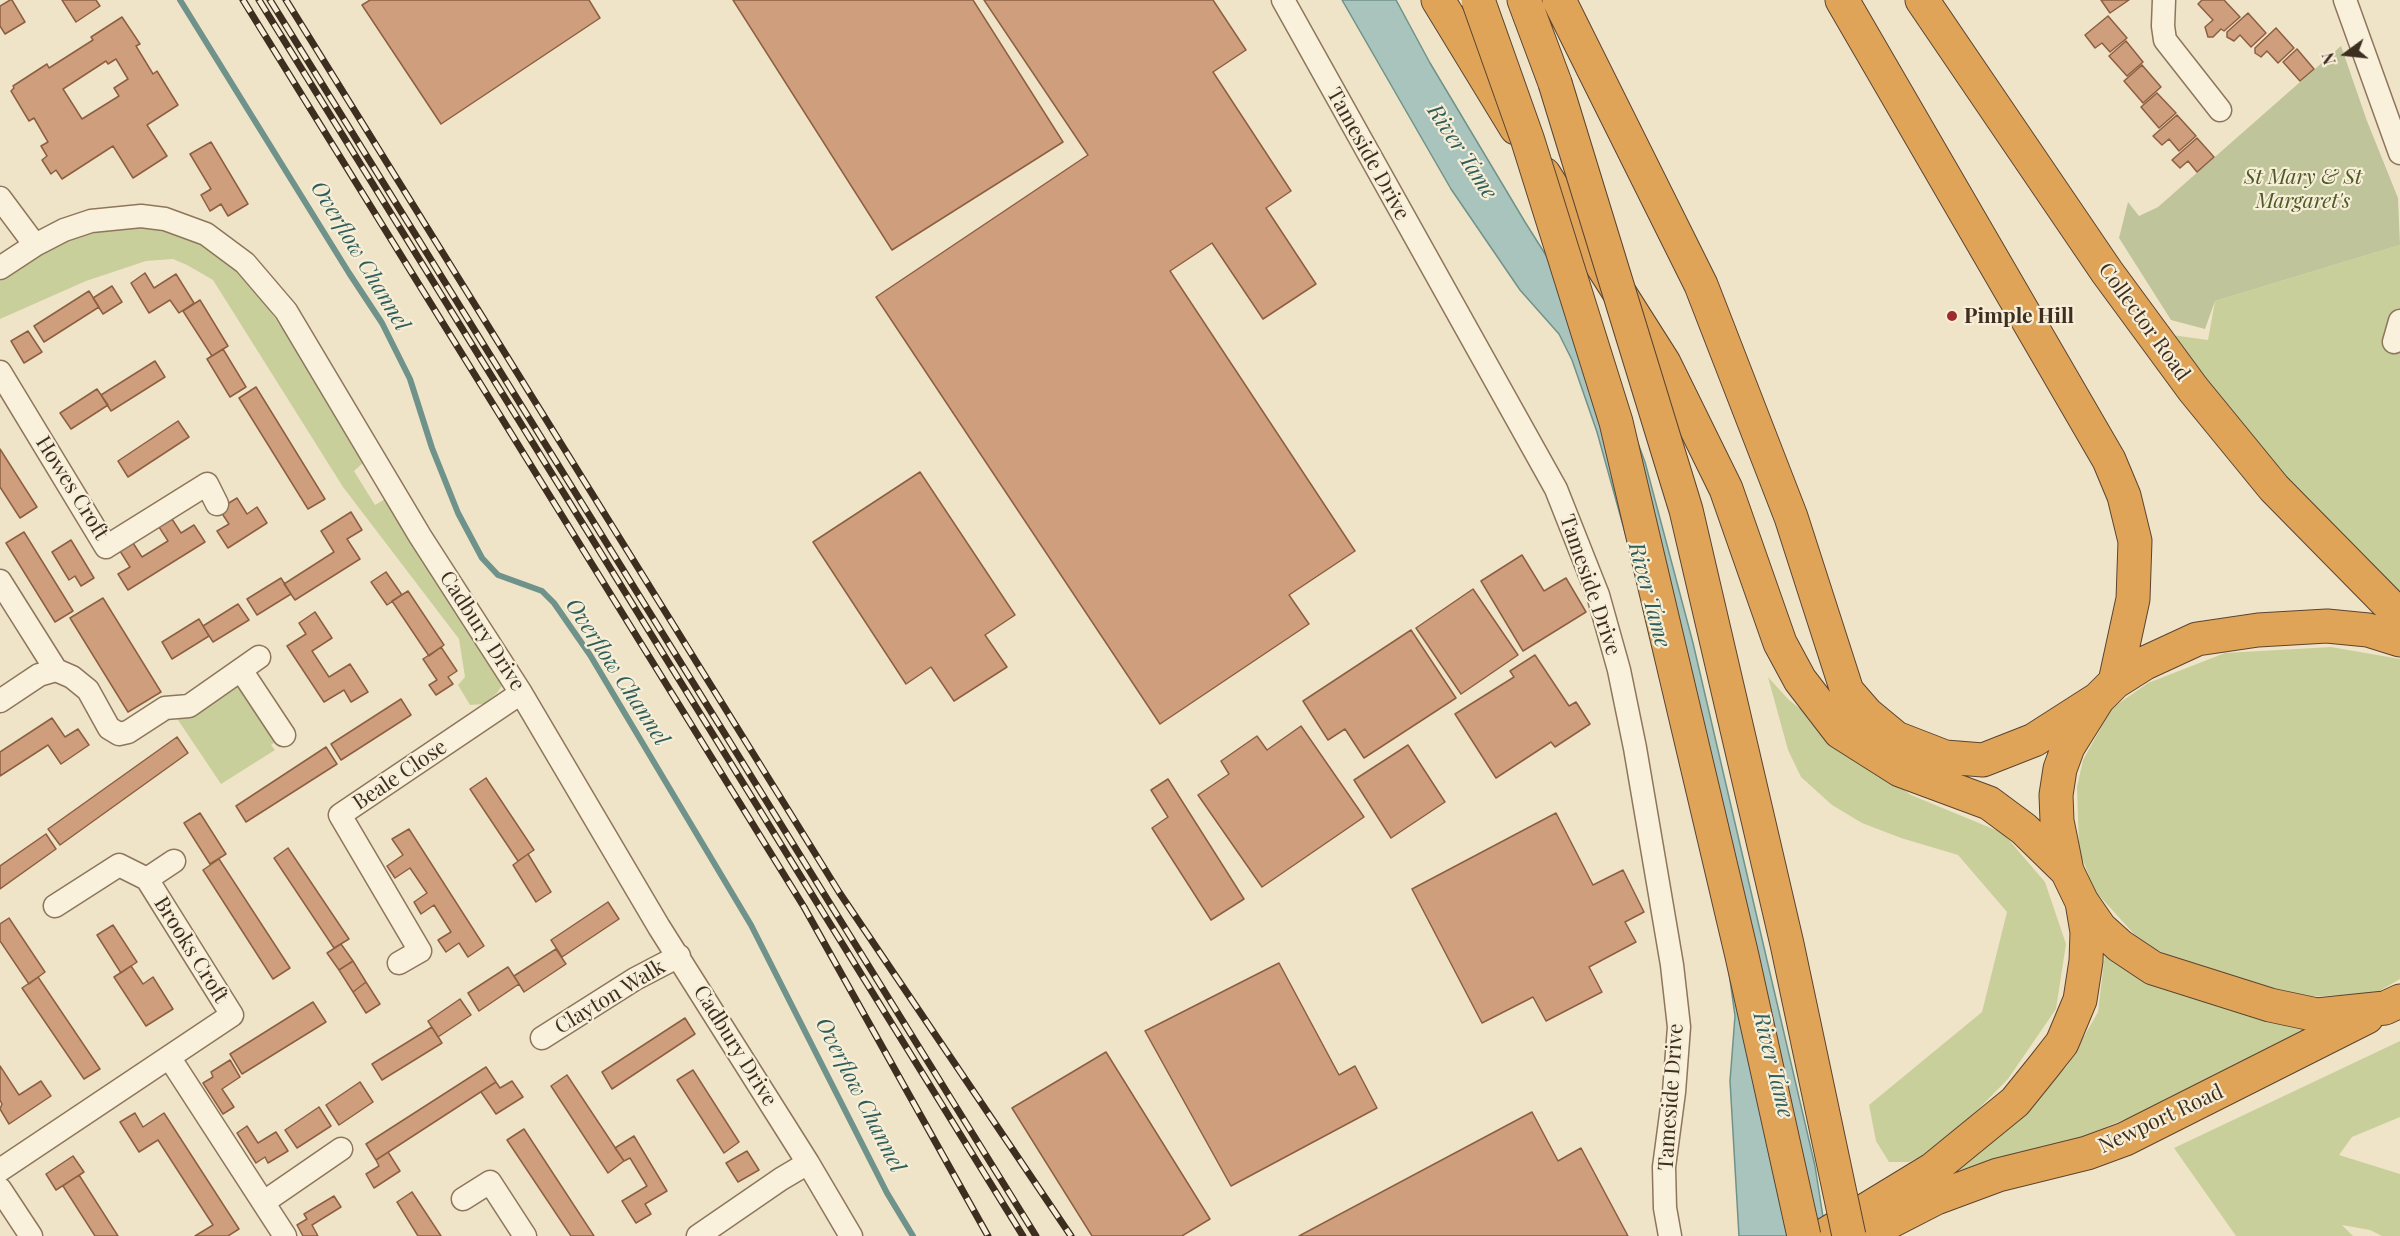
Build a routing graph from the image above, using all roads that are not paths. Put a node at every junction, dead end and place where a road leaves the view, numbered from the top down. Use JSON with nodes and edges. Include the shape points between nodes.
{"nodes":[{"id":1,"x":1283,"y":0,"type":"edge"},
{"id":2,"x":1438,"y":0,"type":"edge"},
{"id":3,"x":1478,"y":0,"type":"edge"},
{"id":4,"x":1524,"y":0,"type":"edge"},
{"id":5,"x":1559,"y":0,"type":"edge"},
{"id":6,"x":1842,"y":0,"type":"edge"},
{"id":7,"x":1922,"y":0,"type":"edge"},
{"id":8,"x":2164,"y":0,"type":"edge"},
{"id":9,"x":2345,"y":0,"type":"edge"},
{"id":10,"x":2220,"y":110,"type":"dead end"},
{"id":11,"x":2400,"y":153,"type":"edge"},
{"id":12,"x":0,"y":198,"type":"edge"},
{"id":13,"x":35,"y":245,"type":"junction"},
{"id":14,"x":0,"y":267,"type":"edge"},
{"id":15,"x":0,"y":372,"type":"edge"},
{"id":16,"x":218,"y":504,"type":"dead end"},
{"id":17,"x":0,"y":581,"type":"edge"},
{"id":18,"x":2400,"y":616,"type":"edge"},
{"id":19,"x":2400,"y":640,"type":"edge"},
{"id":20,"x":56,"y":670,"type":"junction"},
{"id":21,"x":2106,"y":690,"type":"junction"},
{"id":22,"x":521,"y":693,"type":"junction"},
{"id":23,"x":0,"y":701,"type":"edge"},
{"id":24,"x":284,"y":735,"type":"dead end"},
{"id":25,"x":174,"y":861,"type":"dead end"},
{"id":26,"x":2067,"y":871,"type":"junction"},
{"id":27,"x":147,"y":879,"type":"junction"},
{"id":28,"x":2082,"y":902,"type":"junction"},
{"id":29,"x":55,"y":906,"type":"dead end"},
{"id":30,"x":679,"y":956,"type":"junction"},
{"id":31,"x":399,"y":963,"type":"dead end"},
{"id":32,"x":2392,"y":1004,"type":"edge"},
{"id":33,"x":542,"y":1038,"type":"dead end"},
{"id":34,"x":169,"y":1057,"type":"junction"},
{"id":35,"x":341,"y":1149,"type":"dead end"},
{"id":36,"x":808,"y":1163,"type":"junction"},
{"id":37,"x":0,"y":1170,"type":"edge"},
{"id":38,"x":0,"y":1189,"type":"edge"},
{"id":39,"x":463,"y":1199,"type":"dead end"},
{"id":40,"x":264,"y":1202,"type":"junction"},
{"id":41,"x":1858,"y":1230,"type":"edge"},
{"id":42,"x":31,"y":1236,"type":"edge"},
{"id":43,"x":285,"y":1236,"type":"edge"},
{"id":44,"x":525,"y":1236,"type":"edge"},
{"id":45,"x":698,"y":1236,"type":"edge"},
{"id":46,"x":851,"y":1236,"type":"edge"},
{"id":47,"x":1670,"y":1236,"type":"edge"},
{"id":48,"x":1804,"y":1236,"type":"edge"},
{"id":49,"x":1823,"y":1236,"type":"edge"}],
"edges":[{"from":1,"to":47,"type":"street","name":"Tameside Drive","via":[[1556,489],[1598,595],[1635,748],[1679,1027],[1664,1167]]},
{"from":2,"to":26,"type":"highway","via":[[1664,363],[1726,489],[1780,643],[1800,680],[1840,732],[1900,770],[1989,803],[2024,828]]},
{"from":3,"to":48,"type":"highway","bridge":true,"via":[[1527,138],[1616,422]]},
{"from":4,"to":41,"type":"highway","bridge":true,"via":[[1555,83],[1686,510]]},
{"from":5,"to":21,"type":"highway","via":[[1701,285],[1791,517],[1847,691],[1896,738],[1945,757],[1983,760],[2034,740]]},
{"from":6,"to":21,"type":"highway","via":[[2109,460],[2124,496],[2135,542],[2133,599]]},
{"from":7,"to":18,"type":"highway","name":"Collector Road","via":[[2100,262],[2193,389],[2274,488]]},
{"from":8,"to":10,"type":"street","via":[[2165,40]]},
{"from":9,"to":11,"type":"street"},
{"from":12,"to":13,"type":"street"},
{"from":13,"to":14,"type":"street","name":"Cadbury Drive"},
{"from":13,"to":22,"type":"street","name":"Cadbury Drive","via":[[91,221],[141,216],[197,230],[219,241],[244,263],[285,311],[420,536]]},
{"from":15,"to":16,"type":"street","name":"Howes Croft","via":[[106,547],[207,484]]},
{"from":17,"to":20,"type":"street"},
{"from":19,"to":21,"type":"highway","via":[[2368,630],[2327,626],[2197,639],[2145,663]]},
{"from":20,"to":23,"type":"street","via":[[39,675]]},
{"from":20,"to":24,"type":"street","via":[[88,690],[109,728],[119,734],[165,708],[189,706],[250,663]]},
{"from":21,"to":26,"type":"highway","via":[[2068,747],[2060,770],[2057,821]]},
{"from":22,"to":30,"type":"street","name":"Cadbury Drive"},
{"from":22,"to":31,"type":"street","name":"Beale Close","via":[[340,815],[420,951]]},
{"from":25,"to":27,"type":"street","name":"Brooks Croft"},
{"from":26,"to":28,"type":"highway"},
{"from":27,"to":29,"type":"street","via":[[119,865]]},
{"from":27,"to":34,"type":"street","name":"Brooks Croft","via":[[232,1015]]},
{"from":28,"to":32,"type":"highway","via":[[2100,928],[2120,946],[2153,968],[2175,976],[2317,1015]]},
{"from":28,"to":41,"type":"highway","name":"Newport Road","via":[[2086,962],[2080,1000],[2062,1043],[2015,1102]]},
{"from":30,"to":33,"type":"street","name":"Clayton Walk"},
{"from":30,"to":36,"type":"street","name":"Cadbury Drive"},
{"from":32,"to":41,"type":"highway","name":"Newport Road","via":[[2125,1139],[2087,1153],[1998,1175]]},
{"from":34,"to":37,"type":"street","name":"Brooks Croft"},
{"from":34,"to":40,"type":"street"},
{"from":35,"to":40,"type":"street"},
{"from":36,"to":45,"type":"street"},
{"from":36,"to":46,"type":"street","name":"Cadbury Drive"},
{"from":38,"to":42,"type":"street"},
{"from":39,"to":44,"type":"street","via":[[490,1182]]},
{"from":40,"to":43,"type":"street"},
{"from":41,"to":49,"type":"highway","name":"Newport Road"}]}
